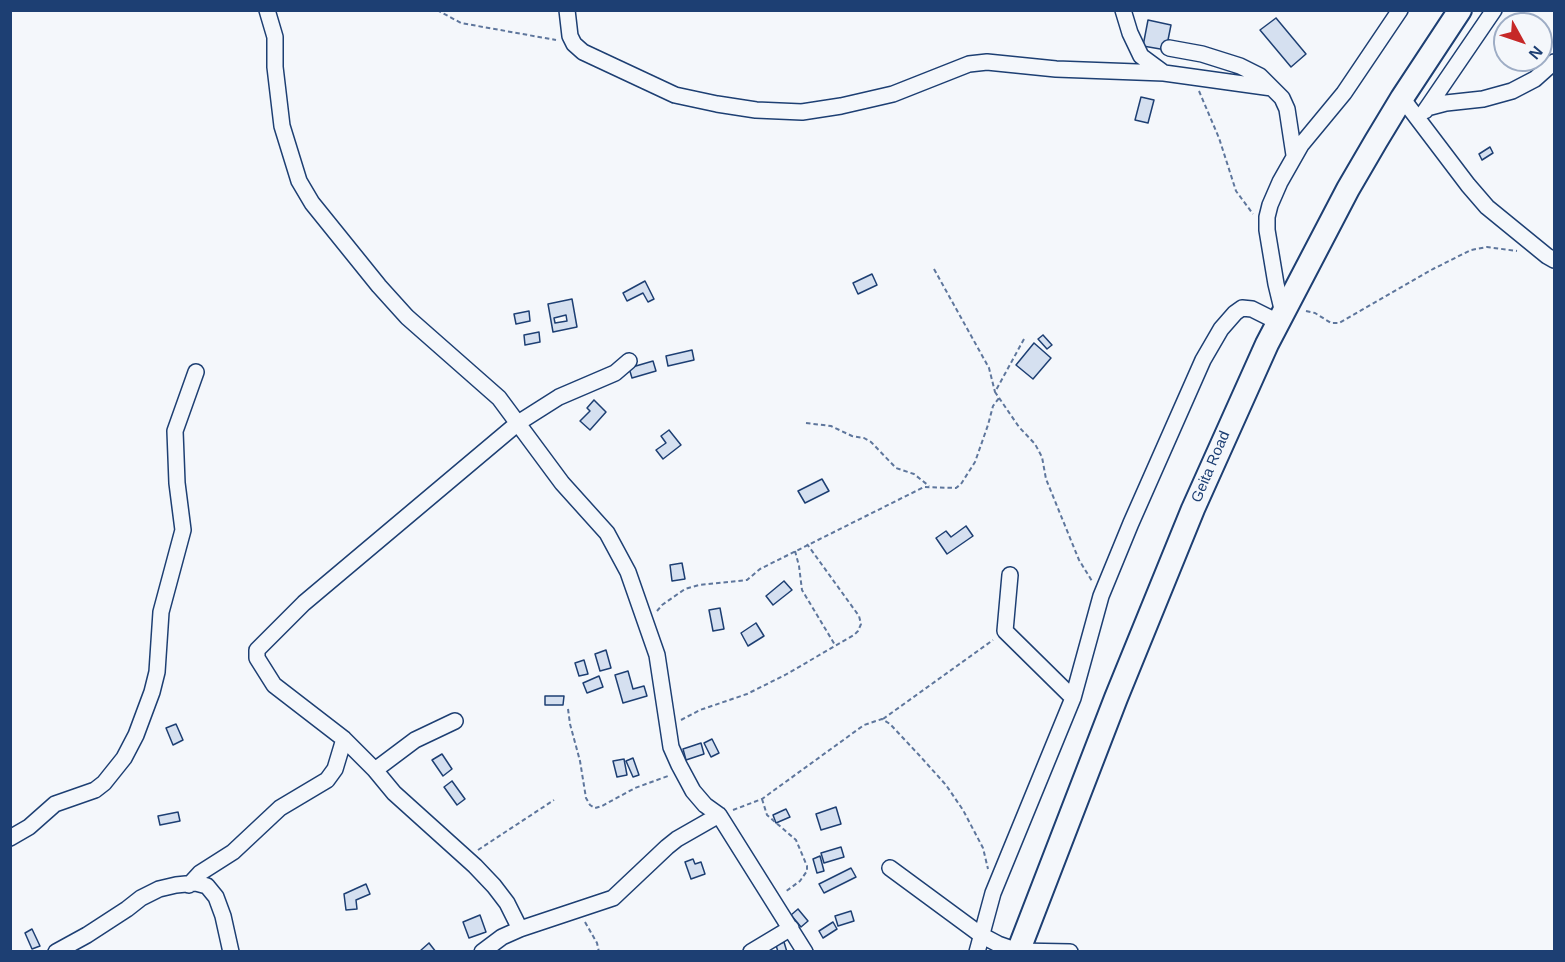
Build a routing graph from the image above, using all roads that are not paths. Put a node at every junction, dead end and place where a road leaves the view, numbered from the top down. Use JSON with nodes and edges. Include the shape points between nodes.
{"nodes":[{"id":1,"x":267,"y":10,"type":"edge"},
{"id":2,"x":567,"y":10,"type":"edge"},
{"id":3,"x":1123,"y":10,"type":"edge"},
{"id":4,"x":1400,"y":10,"type":"edge"},
{"id":5,"x":1460,"y":10,"type":"edge"},
{"id":6,"x":1494,"y":10,"type":"edge"},
{"id":7,"x":1169,"y":48,"type":"dead end"},
{"id":8,"x":1554,"y":62,"type":"edge"},
{"id":9,"x":1164,"y":73,"type":"junction"},
{"id":10,"x":1554,"y":75,"type":"edge"},
{"id":11,"x":1535,"y":79,"type":"junction"},
{"id":12,"x":1272,"y":87,"type":"junction"},
{"id":13,"x":1402,"y":98,"type":"junction"},
{"id":14,"x":1423,"y":115,"type":"junction"},
{"id":15,"x":1294,"y":155,"type":"junction"},
{"id":16,"x":1551,"y":258,"type":"edge"},
{"id":17,"x":1281,"y":317,"type":"junction"},
{"id":18,"x":628,"y":361,"type":"dead end"},
{"id":19,"x":196,"y":372,"type":"dead end"},
{"id":20,"x":518,"y":423,"type":"junction"},
{"id":21,"x":1010,"y":575,"type":"dead end"},
{"id":22,"x":1074,"y":698,"type":"junction"},
{"id":23,"x":455,"y":721,"type":"dead end"},
{"id":24,"x":344,"y":739,"type":"junction"},
{"id":25,"x":375,"y":770,"type":"junction"},
{"id":26,"x":719,"y":816,"type":"junction"},
{"id":27,"x":10,"y":838,"type":"edge"},
{"id":28,"x":890,"y":868,"type":"dead end"},
{"id":29,"x":189,"y":885,"type":"junction"},
{"id":30,"x":791,"y":928,"type":"junction"},
{"id":31,"x":520,"y":929,"type":"junction"},
{"id":32,"x":981,"y":935,"type":"junction"},
{"id":33,"x":56,"y":951,"type":"edge"},
{"id":34,"x":231,"y":951,"type":"edge"},
{"id":35,"x":482,"y":951,"type":"edge"},
{"id":36,"x":752,"y":951,"type":"edge"},
{"id":37,"x":805,"y":951,"type":"edge"},
{"id":38,"x":977,"y":951,"type":"edge"},
{"id":39,"x":1018,"y":951,"type":"edge"},
{"id":40,"x":1070,"y":951,"type":"edge"}],
"edges":[{"from":1,"to":20,"type":"street","via":[[275,37],[282,126],[300,181],[312,203],[407,317],[499,398]]},
{"from":2,"to":9,"type":"street","via":[[570,36],[582,52],[675,95],[756,110],[802,112],[841,106],[893,94],[969,64],[987,62]]},
{"from":3,"to":9,"type":"street","via":[[1141,56]]},
{"from":4,"to":15,"type":"street","via":[[1344,93]]},
{"from":5,"to":13,"type":"highway","name":"Geita Road"},
{"from":6,"to":14,"type":"street"},
{"from":7,"to":12,"type":"street","via":[[1239,66]]},
{"from":8,"to":11,"type":"street"},
{"from":9,"to":12,"type":"street"},
{"from":10,"to":11,"type":"street"},
{"from":11,"to":14,"type":"street","via":[[1512,91],[1446,103]]},
{"from":12,"to":15,"type":"street","via":[[1287,109]]},
{"from":13,"to":14,"type":"street"},
{"from":13,"to":17,"type":"highway","name":"Geita Road","via":[[1348,189]]},
{"from":14,"to":16,"type":"street","via":[[1487,207]]},
{"from":15,"to":17,"type":"street","via":[[1267,217]]},
{"from":17,"to":22,"type":"street","via":[[1242,308],[1221,329],[1203,360],[1101,596]]},
{"from":17,"to":39,"type":"highway","name":"Geita Road","via":[[1193,509]]},
{"from":18,"to":20,"type":"street","via":[[615,373],[566,394]]},
{"from":19,"to":27,"type":"street","via":[[175,432],[183,530],[160,612],[157,672],[136,735],[104,783],[84,796],[55,804]]},
{"from":20,"to":24,"type":"street","via":[[304,603],[257,650],[257,658],[274,685]]},
{"from":20,"to":26,"type":"street","via":[[574,498],[607,533],[627,572],[657,655],[671,747],[693,791]]},
{"from":21,"to":22,"type":"street","via":[[1005,632]]},
{"from":22,"to":32,"type":"street","via":[[993,893]]},
{"from":23,"to":25,"type":"street","via":[[415,740]]},
{"from":24,"to":25,"type":"street"},
{"from":24,"to":29,"type":"street","via":[[335,769],[327,780],[280,808],[233,852]]},
{"from":25,"to":31,"type":"street","via":[[393,793],[494,886]]},
{"from":26,"to":30,"type":"street"},
{"from":26,"to":31,"type":"street","via":[[677,839],[613,898]]},
{"from":28,"to":32,"type":"street"},
{"from":29,"to":33,"type":"street","via":[[159,889]]},
{"from":29,"to":34,"type":"street","via":[[207,886],[216,897]]},
{"from":30,"to":36,"type":"street"},
{"from":30,"to":37,"type":"street"},
{"from":31,"to":35,"type":"street"},
{"from":32,"to":38,"type":"street"},
{"from":32,"to":39,"type":"street"},
{"from":39,"to":40,"type":"street"}]}
